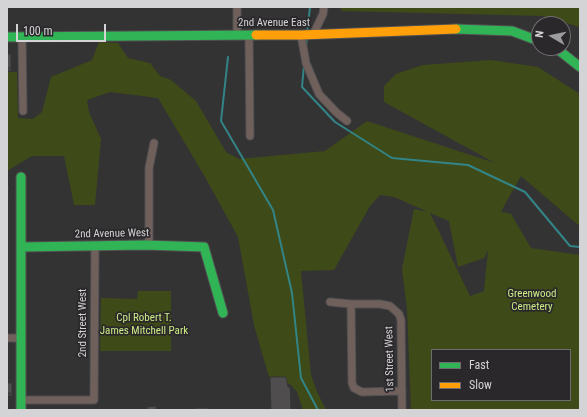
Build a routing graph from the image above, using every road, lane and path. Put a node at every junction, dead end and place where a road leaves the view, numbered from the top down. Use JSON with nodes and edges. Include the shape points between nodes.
{"nodes":[{"id":1,"x":237,"y":7,"type":"edge"},
{"id":2,"x":324,"y":7,"type":"edge"},
{"id":3,"x":248,"y":35,"type":"junction"},
{"id":4,"x":301,"y":35,"type":"junction"},
{"id":5,"x":313,"y":35,"type":"junction"},
{"id":6,"x":237,"y":36,"type":"junction"},
{"id":7,"x":7,"y":38,"type":"edge"},
{"id":8,"x":22,"y":38,"type":"junction"},
{"id":9,"x":531,"y":38,"type":"edge"},
{"id":10,"x":566,"y":56,"type":"edge"},
{"id":11,"x":580,"y":67,"type":"edge"},
{"id":12,"x":23,"y":111,"type":"dead end"},
{"id":13,"x":347,"y":121,"type":"dead end"},
{"id":14,"x":250,"y":136,"type":"dead end"},
{"id":15,"x":154,"y":143,"type":"dead end"},
{"id":16,"x":21,"y":177,"type":"dead end"},
{"id":17,"x":149,"y":245,"type":"junction"},
{"id":18,"x":95,"y":246,"type":"junction"},
{"id":19,"x":21,"y":247,"type":"junction"},
{"id":20,"x":330,"y":302,"type":"dead end"},
{"id":21,"x":351,"y":304,"type":"junction"},
{"id":22,"x":223,"y":313,"type":"dead end"},
{"id":23,"x":7,"y":338,"type":"edge"},
{"id":24,"x":21,"y":338,"type":"junction"},
{"id":25,"x":402,"y":391,"type":"junction"},
{"id":26,"x":21,"y":400,"type":"junction"},
{"id":27,"x":21,"y":410,"type":"edge"},
{"id":28,"x":402,"y":410,"type":"edge"}],
"edges":[{"from":1,"to":6,"type":"street"},
{"from":2,"to":5,"type":"street"},
{"from":3,"to":4,"type":"main road","name":"2nd Avenue East"},
{"from":3,"to":6,"type":"main road","name":"2nd Avenue East"},
{"from":3,"to":14,"type":"street"},
{"from":4,"to":5,"type":"main road","name":"2nd Avenue East"},
{"from":4,"to":13,"type":"street","via":[[306,63],[319,94]]},
{"from":5,"to":9,"type":"main road","name":"2nd Avenue East","via":[[445,29],[512,31]]},
{"from":6,"to":8,"type":"main road","name":"2nd Avenue East"},
{"from":7,"to":8,"type":"main road","name":"2nd Avenue East"},
{"from":8,"to":12,"type":"street"},
{"from":10,"to":11,"type":"main road"},
{"from":15,"to":17,"type":"street","via":[[149,168]]},
{"from":16,"to":19,"type":"main road"},
{"from":17,"to":18,"type":"main road","name":"2nd Avenue West"},
{"from":17,"to":22,"type":"main road","name":"2nd Avenue West","via":[[204,247]]},
{"from":18,"to":19,"type":"main road","name":"2nd Avenue West"},
{"from":18,"to":26,"type":"street","name":"2nd Street West","via":[[94,400]]},
{"from":19,"to":24,"type":"main road"},
{"from":20,"to":21,"type":"street"},
{"from":21,"to":25,"type":"street","name":"1st Street West","via":[[390,306],[399,314]]},
{"from":21,"to":25,"type":"street","via":[[354,388],[362,392]]},
{"from":23,"to":24,"type":"street"},
{"from":24,"to":26,"type":"main road"},
{"from":25,"to":28,"type":"street","name":"1st Street West"},
{"from":26,"to":27,"type":"main road"}]}
